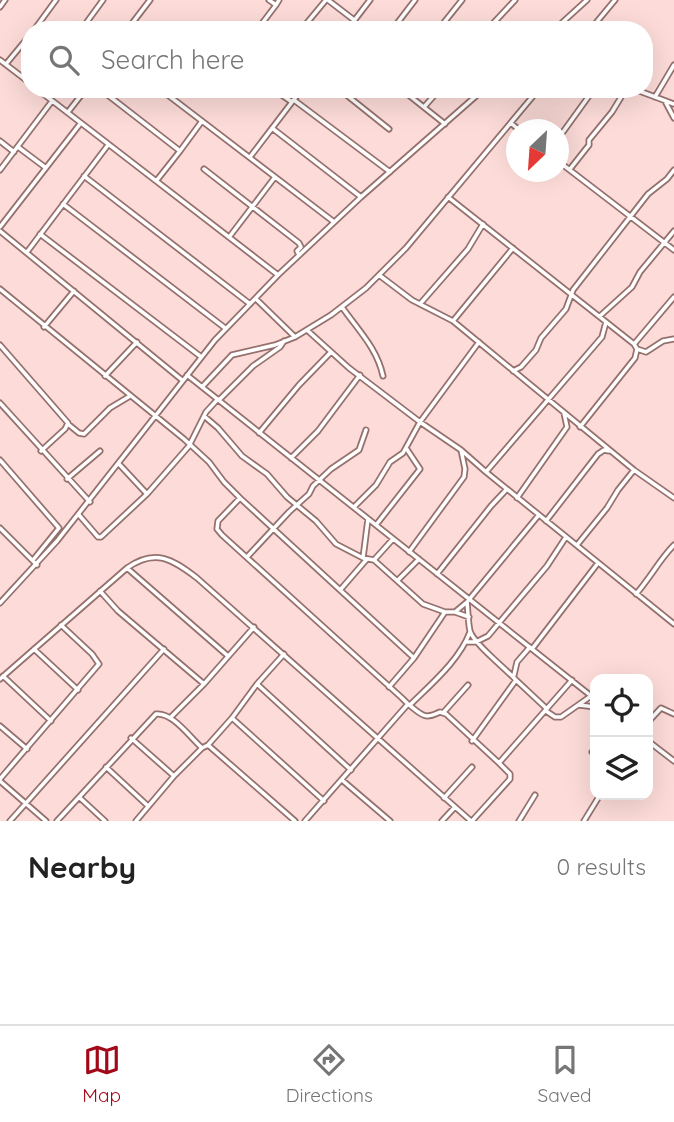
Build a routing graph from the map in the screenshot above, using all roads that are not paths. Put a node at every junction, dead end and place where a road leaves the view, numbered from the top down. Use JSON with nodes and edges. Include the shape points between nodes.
{"nodes":[{"id":1,"x":5,"y":0,"type":"edge"},
{"id":2,"x":56,"y":0,"type":"edge"},
{"id":3,"x":103,"y":0,"type":"edge"},
{"id":4,"x":150,"y":0,"type":"edge"},
{"id":5,"x":269,"y":0,"type":"edge"},
{"id":6,"x":279,"y":0,"type":"edge"},
{"id":7,"x":327,"y":0,"type":"edge"},
{"id":8,"x":370,"y":0,"type":"edge"},
{"id":9,"x":415,"y":0,"type":"edge"},
{"id":10,"x":462,"y":0,"type":"edge"},
{"id":11,"x":515,"y":0,"type":"edge"},
{"id":12,"x":587,"y":0,"type":"edge"},
{"id":13,"x":615,"y":0,"type":"edge"},
{"id":14,"x":276,"y":5,"type":"junction"},
{"id":15,"x":0,"y":6,"type":"edge"},
{"id":16,"x":354,"y":20,"type":"joint"},
{"id":17,"x":41,"y":21,"type":"edge"},
{"id":18,"x":88,"y":21,"type":"edge"},
{"id":19,"x":135,"y":21,"type":"edge"},
{"id":20,"x":264,"y":21,"type":"edge"},
{"id":21,"x":309,"y":21,"type":"edge"},
{"id":22,"x":399,"y":21,"type":"edge"},
{"id":23,"x":445,"y":21,"type":"edge"},
{"id":24,"x":495,"y":21,"type":"edge"},
{"id":25,"x":564,"y":21,"type":"edge"},
{"id":26,"x":598,"y":21,"type":"edge"},
{"id":27,"x":21,"y":46,"type":"edge"},
{"id":28,"x":0,"y":60,"type":"edge"},
{"id":29,"x":6,"y":64,"type":"junction"},
{"id":30,"x":674,"y":65,"type":"edge"},
{"id":31,"x":21,"y":76,"type":"edge"},
{"id":32,"x":655,"y":97,"type":"joint"},
{"id":33,"x":48,"y":98,"type":"edge"},
{"id":34,"x":79,"y":98,"type":"edge"},
{"id":35,"x":111,"y":98,"type":"edge"},
{"id":36,"x":172,"y":98,"type":"edge"},
{"id":37,"x":288,"y":98,"type":"edge"},
{"id":38,"x":295,"y":98,"type":"edge"},
{"id":39,"x":350,"y":98,"type":"edge"},
{"id":40,"x":412,"y":98,"type":"edge"},
{"id":41,"x":432,"y":98,"type":"edge"},
{"id":42,"x":474,"y":98,"type":"edge"},
{"id":43,"x":532,"y":98,"type":"edge"},
{"id":44,"x":588,"y":98,"type":"edge"},
{"id":45,"x":619,"y":98,"type":"edge"},
{"id":46,"x":52,"y":101,"type":"junction"},
{"id":47,"x":293,"y":101,"type":"junction"},
{"id":48,"x":665,"y":101,"type":"junction"},
{"id":49,"x":674,"y":104,"type":"edge"},
{"id":50,"x":424,"y":107,"type":"junction"},
{"id":51,"x":67,"y":113,"type":"junction"},
{"id":52,"x":674,"y":118,"type":"edge"},
{"id":53,"x":514,"y":119,"type":"edge"},
{"id":54,"x":202,"y":121,"type":"junction"},
{"id":55,"x":80,"y":124,"type":"junction"},
{"id":56,"x":445,"y":124,"type":"junction"},
{"id":57,"x":569,"y":124,"type":"edge"},
{"id":58,"x":272,"y":128,"type":"junction"},
{"id":59,"x":389,"y":129,"type":"dead end"},
{"id":60,"x":506,"y":129,"type":"edge"},
{"id":61,"x":0,"y":141,"type":"edge"},
{"id":62,"x":108,"y":145,"type":"junction"},
{"id":63,"x":18,"y":147,"type":"junction"},
{"id":64,"x":14,"y":152,"type":"junction"},
{"id":65,"x":180,"y":152,"type":"junction"},
{"id":66,"x":250,"y":157,"type":"junction"},
{"id":67,"x":46,"y":169,"type":"junction"},
{"id":68,"x":204,"y":169,"type":"dead end"},
{"id":69,"x":0,"y":170,"type":"edge"},
{"id":70,"x":569,"y":170,"type":"joint"},
{"id":71,"x":674,"y":170,"type":"edge"},
{"id":72,"x":390,"y":172,"type":"junction"},
{"id":73,"x":84,"y":176,"type":"junction"},
{"id":74,"x":275,"y":177,"type":"junction"},
{"id":75,"x":157,"y":181,"type":"junction"},
{"id":76,"x":361,"y":197,"type":"junction"},
{"id":77,"x":448,"y":197,"type":"junction"},
{"id":78,"x":63,"y":204,"type":"junction"},
{"id":79,"x":252,"y":205,"type":"junction"},
{"id":80,"x":630,"y":217,"type":"junction"},
{"id":81,"x":334,"y":223,"type":"junction"},
{"id":82,"x":483,"y":224,"type":"junction"},
{"id":83,"x":0,"y":229,"type":"edge"},
{"id":84,"x":674,"y":231,"type":"edge"},
{"id":85,"x":40,"y":234,"type":"junction"},
{"id":86,"x":230,"y":236,"type":"junction"},
{"id":87,"x":664,"y":242,"type":"junction"},
{"id":88,"x":513,"y":248,"type":"junction"},
{"id":89,"x":674,"y":250,"type":"edge"},
{"id":90,"x":27,"y":252,"type":"junction"},
{"id":91,"x":299,"y":255,"type":"junction"},
{"id":92,"x":278,"y":275,"type":"junction"},
{"id":93,"x":379,"y":275,"type":"junction"},
{"id":94,"x":0,"y":289,"type":"edge"},
{"id":95,"x":74,"y":291,"type":"junction"},
{"id":96,"x":571,"y":294,"type":"junction"},
{"id":97,"x":674,"y":297,"type":"edge"},
{"id":98,"x":256,"y":299,"type":"junction"},
{"id":99,"x":250,"y":304,"type":"junction"},
{"id":100,"x":420,"y":304,"type":"junction"},
{"id":101,"x":342,"y":307,"type":"junction"},
{"id":102,"x":599,"y":316,"type":"junction"},
{"id":103,"x":453,"y":321,"type":"junction"},
{"id":104,"x":606,"y":322,"type":"junction"},
{"id":105,"x":44,"y":327,"type":"junction"},
{"id":106,"x":226,"y":329,"type":"junction"},
{"id":107,"x":307,"y":330,"type":"junction"},
{"id":108,"x":295,"y":337,"type":"junction"},
{"id":109,"x":674,"y":339,"type":"edge"},
{"id":110,"x":284,"y":341,"type":"junction"},
{"id":111,"x":136,"y":342,"type":"junction"},
{"id":112,"x":480,"y":342,"type":"junction"},
{"id":113,"x":635,"y":344,"type":"junction"},
{"id":114,"x":0,"y":347,"type":"edge"},
{"id":115,"x":637,"y":349,"type":"junction"},
{"id":116,"x":331,"y":352,"type":"junction"},
{"id":117,"x":201,"y":356,"type":"junction"},
{"id":118,"x":513,"y":371,"type":"junction"},
{"id":119,"x":187,"y":375,"type":"junction"},
{"id":120,"x":360,"y":375,"type":"junction"},
{"id":121,"x":105,"y":376,"type":"junction"},
{"id":122,"x":383,"y":376,"type":"dead end"},
{"id":123,"x":183,"y":380,"type":"junction"},
{"id":124,"x":202,"y":387,"type":"junction"},
{"id":125,"x":130,"y":396,"type":"junction"},
{"id":126,"x":218,"y":399,"type":"junction"},
{"id":127,"x":547,"y":400,"type":"junction"},
{"id":128,"x":0,"y":403,"type":"edge"},
{"id":129,"x":564,"y":413,"type":"junction"},
{"id":130,"x":156,"y":415,"type":"junction"},
{"id":131,"x":204,"y":416,"type":"junction"},
{"id":132,"x":420,"y":422,"type":"junction"},
{"id":133,"x":68,"y":424,"type":"junction"},
{"id":134,"x":580,"y":426,"type":"junction"},
{"id":135,"x":366,"y":430,"type":"dead end"},
{"id":136,"x":259,"y":433,"type":"junction"},
{"id":137,"x":190,"y":445,"type":"junction"},
{"id":138,"x":406,"y":448,"type":"junction"},
{"id":139,"x":461,"y":450,"type":"junction"},
{"id":140,"x":41,"y":451,"type":"junction"},
{"id":141,"x":100,"y":451,"type":"dead end"},
{"id":142,"x":611,"y":451,"type":"junction"},
{"id":143,"x":291,"y":458,"type":"junction"},
{"id":144,"x":0,"y":460,"type":"edge"},
{"id":145,"x":119,"y":464,"type":"junction"},
{"id":146,"x":634,"y":470,"type":"junction"},
{"id":147,"x":486,"y":472,"type":"junction"},
{"id":148,"x":67,"y":479,"type":"junction"},
{"id":149,"x":320,"y":480,"type":"junction"},
{"id":150,"x":506,"y":490,"type":"junction"},
{"id":151,"x":147,"y":494,"type":"junction"},
{"id":152,"x":240,"y":498,"type":"junction"},
{"id":153,"x":517,"y":498,"type":"junction"},
{"id":154,"x":674,"y":498,"type":"edge"},
{"id":155,"x":90,"y":502,"type":"junction"},
{"id":156,"x":296,"y":505,"type":"junction"},
{"id":157,"x":354,"y":507,"type":"junction"},
{"id":158,"x":79,"y":515,"type":"junction"},
{"id":159,"x":538,"y":516,"type":"junction"},
{"id":160,"x":368,"y":519,"type":"junction"},
{"id":161,"x":545,"y":522,"type":"junction"},
{"id":162,"x":376,"y":525,"type":"junction"},
{"id":163,"x":0,"y":527,"type":"edge"},
{"id":164,"x":273,"y":529,"type":"junction"},
{"id":165,"x":2,"y":534,"type":"edge"},
{"id":166,"x":566,"y":537,"type":"junction"},
{"id":167,"x":393,"y":539,"type":"junction"},
{"id":168,"x":577,"y":545,"type":"junction"},
{"id":169,"x":674,"y":545,"type":"edge"},
{"id":170,"x":409,"y":552,"type":"junction"},
{"id":171,"x":247,"y":558,"type":"junction"},
{"id":172,"x":365,"y":559,"type":"junction"},
{"id":173,"x":419,"y":559,"type":"junction"},
{"id":174,"x":33,"y":560,"type":"junction"},
{"id":175,"x":374,"y":560,"type":"junction"},
{"id":176,"x":598,"y":563,"type":"junction"},
{"id":177,"x":37,"y":565,"type":"junction"},
{"id":178,"x":127,"y":568,"type":"junction"},
{"id":179,"x":438,"y":574,"type":"junction"},
{"id":180,"x":398,"y":581,"type":"junction"},
{"id":181,"x":341,"y":589,"type":"junction"},
{"id":182,"x":100,"y":591,"type":"junction"},
{"id":183,"x":636,"y":594,"type":"junction"},
{"id":184,"x":468,"y":601,"type":"junction"},
{"id":185,"x":0,"y":603,"type":"edge"},
{"id":186,"x":445,"y":612,"type":"junction"},
{"id":187,"x":454,"y":612,"type":"junction"},
{"id":188,"x":469,"y":617,"type":"junction"},
{"id":189,"x":498,"y":622,"type":"junction"},
{"id":190,"x":674,"y":624,"type":"edge"},
{"id":191,"x":61,"y":625,"type":"junction"},
{"id":192,"x":254,"y":628,"type":"junction"},
{"id":193,"x":470,"y":631,"type":"junction"},
{"id":194,"x":466,"y":642,"type":"junction"},
{"id":195,"x":476,"y":642,"type":"junction"},
{"id":196,"x":531,"y":648,"type":"junction"},
{"id":197,"x":34,"y":649,"type":"junction"},
{"id":198,"x":164,"y":649,"type":"junction"},
{"id":199,"x":284,"y":654,"type":"junction"},
{"id":200,"x":228,"y":656,"type":"junction"},
{"id":201,"x":414,"y":658,"type":"junction"},
{"id":202,"x":1,"y":677,"type":"edge"},
{"id":203,"x":515,"y":679,"type":"junction"},
{"id":204,"x":572,"y":680,"type":"junction"},
{"id":205,"x":204,"y":684,"type":"junction"},
{"id":206,"x":257,"y":684,"type":"junction"},
{"id":207,"x":468,"y":685,"type":"dead end"},
{"id":208,"x":389,"y":687,"type":"junction"},
{"id":209,"x":79,"y":690,"type":"junction"},
{"id":210,"x":590,"y":695,"type":"edge"},
{"id":211,"x":590,"y":700,"type":"edge"},
{"id":212,"x":409,"y":705,"type":"junction"},
{"id":213,"x":579,"y":705,"type":"junction"},
{"id":214,"x":590,"y":706,"type":"edge"},
{"id":215,"x":546,"y":710,"type":"junction"},
{"id":216,"x":443,"y":713,"type":"junction"},
{"id":217,"x":674,"y":714,"type":"edge"},
{"id":218,"x":653,"y":717,"type":"edge"},
{"id":219,"x":170,"y":718,"type":"junction"},
{"id":220,"x":232,"y":718,"type":"junction"},
{"id":221,"x":51,"y":721,"type":"junction"},
{"id":222,"x":0,"y":726,"type":"edge"},
{"id":223,"x":131,"y":738,"type":"junction"},
{"id":224,"x":378,"y":738,"type":"junction"},
{"id":225,"x":472,"y":741,"type":"junction"},
{"id":226,"x":208,"y":745,"type":"junction"},
{"id":227,"x":653,"y":745,"type":"edge"},
{"id":228,"x":27,"y":748,"type":"junction"},
{"id":229,"x":202,"y":748,"type":"junction"},
{"id":230,"x":674,"y":761,"type":"edge"},
{"id":231,"x":499,"y":763,"type":"junction"},
{"id":232,"x":106,"y":767,"type":"junction"},
{"id":233,"x":472,"y":767,"type":"dead end"},
{"id":234,"x":351,"y":769,"type":"junction"},
{"id":235,"x":174,"y":776,"type":"junction"},
{"id":236,"x":0,"y":780,"type":"edge"},
{"id":237,"x":342,"y":780,"type":"junction"},
{"id":238,"x":535,"y":795,"type":"dead end"},
{"id":239,"x":79,"y":797,"type":"junction"},
{"id":240,"x":444,"y":798,"type":"junction"},
{"id":241,"x":324,"y":800,"type":"junction"},
{"id":242,"x":597,"y":800,"type":"edge"},
{"id":243,"x":27,"y":803,"type":"junction"},
{"id":244,"x":148,"y":806,"type":"junction"},
{"id":245,"x":455,"y":807,"type":"junction"},
{"id":246,"x":10,"y":821,"type":"edge"},
{"id":247,"x":46,"y":821,"type":"edge"},
{"id":248,"x":57,"y":821,"type":"edge"},
{"id":249,"x":105,"y":821,"type":"edge"},
{"id":250,"x":136,"y":821,"type":"edge"},
{"id":251,"x":295,"y":821,"type":"edge"},
{"id":252,"x":305,"y":821,"type":"edge"},
{"id":253,"x":390,"y":821,"type":"edge"},
{"id":254,"x":443,"y":821,"type":"edge"},
{"id":255,"x":471,"y":821,"type":"edge"},
{"id":256,"x":519,"y":821,"type":"edge"},
{"id":257,"x":584,"y":821,"type":"edge"}],
"edges":[{"from":1,"to":15,"type":"street"},
{"from":2,"to":17,"type":"street"},
{"from":3,"to":18,"type":"street"},
{"from":4,"to":19,"type":"street"},
{"from":5,"to":14,"type":"street"},
{"from":6,"to":14,"type":"street"},
{"from":7,"to":16,"type":"street"},
{"from":7,"to":21,"type":"street"},
{"from":8,"to":16,"type":"street"},
{"from":9,"to":22,"type":"street"},
{"from":10,"to":23,"type":"street"},
{"from":11,"to":24,"type":"street"},
{"from":12,"to":25,"type":"street"},
{"from":13,"to":26,"type":"street"},
{"from":14,"to":20,"type":"street"},
{"from":27,"to":29,"type":"street"},
{"from":28,"to":29,"type":"street"},
{"from":29,"to":31,"type":"street"},
{"from":30,"to":32,"type":"street"},
{"from":32,"to":48,"type":"street"},
{"from":33,"to":46,"type":"street"},
{"from":34,"to":51,"type":"street"},
{"from":35,"to":65,"type":"street"},
{"from":36,"to":54,"type":"street"},
{"from":37,"to":47,"type":"street"},
{"from":38,"to":47,"type":"street"},
{"from":39,"to":59,"type":"street"},
{"from":40,"to":50,"type":"street"},
{"from":41,"to":50,"type":"street"},
{"from":42,"to":56,"type":"street"},
{"from":43,"to":53,"type":"street"},
{"from":44,"to":57,"type":"street"},
{"from":45,"to":70,"type":"street"},
{"from":46,"to":51,"type":"street"},
{"from":46,"to":63,"type":"street"},
{"from":47,"to":58,"type":"street"},
{"from":47,"to":72,"type":"street"},
{"from":48,"to":49,"type":"street"},
{"from":48,"to":52,"type":"street"},
{"from":50,"to":56,"type":"street"},
{"from":51,"to":55,"type":"street"},
{"from":54,"to":65,"type":"street"},
{"from":54,"to":66,"type":"street"},
{"from":55,"to":62,"type":"street"},
{"from":55,"to":67,"type":"street"},
{"from":56,"to":72,"type":"street"},
{"from":58,"to":66,"type":"street"},
{"from":58,"to":76,"type":"street"},
{"from":60,"to":77,"type":"street"},
{"from":61,"to":64,"type":"street"},
{"from":62,"to":73,"type":"street"},
{"from":62,"to":75,"type":"street"},
{"from":63,"to":64,"type":"street"},
{"from":63,"to":67,"type":"street"},
{"from":64,"to":69,"type":"street"},
{"from":65,"to":75,"type":"street"},
{"from":66,"to":74,"type":"street"},
{"from":67,"to":83,"type":"street"},
{"from":68,"to":79,"type":"street"},
{"from":70,"to":80,"type":"street"},
{"from":71,"to":80,"type":"street"},
{"from":72,"to":76,"type":"street"},
{"from":73,"to":78,"type":"street"},
{"from":73,"to":99,"type":"street"},
{"from":74,"to":79,"type":"street"},
{"from":74,"to":81,"type":"street"},
{"from":75,"to":86,"type":"street"},
{"from":76,"to":81,"type":"street"},
{"from":77,"to":82,"type":"street"},
{"from":77,"to":93,"type":"street"},
{"from":78,"to":85,"type":"street"},
{"from":78,"to":106,"type":"street"},
{"from":79,"to":86,"type":"street"},
{"from":79,"to":91,"type":"street","via":[[300,244]]},
{"from":80,"to":87,"type":"street"},
{"from":80,"to":96,"type":"street"},
{"from":81,"to":91,"type":"street"},
{"from":82,"to":88,"type":"street"},
{"from":82,"to":100,"type":"street"},
{"from":83,"to":90,"type":"street"},
{"from":84,"to":87,"type":"street"},
{"from":85,"to":90,"type":"street"},
{"from":85,"to":117,"type":"street"},
{"from":86,"to":92,"type":"street"},
{"from":87,"to":89,"type":"street"},
{"from":87,"to":102,"type":"street","via":[[632,287]]},
{"from":88,"to":96,"type":"street"},
{"from":88,"to":103,"type":"street"},
{"from":90,"to":95,"type":"street"},
{"from":91,"to":92,"type":"street"},
{"from":92,"to":98,"type":"street"},
{"from":93,"to":100,"type":"street"},
{"from":93,"to":101,"type":"street"},
{"from":94,"to":105,"type":"street"},
{"from":95,"to":105,"type":"street"},
{"from":95,"to":111,"type":"street"},
{"from":96,"to":102,"type":"street"},
{"from":96,"to":118,"type":"street","via":[[566,309],[536,350]]},
{"from":97,"to":113,"type":"street"},
{"from":98,"to":99,"type":"street"},
{"from":98,"to":108,"type":"street"},
{"from":99,"to":106,"type":"street"},
{"from":100,"to":103,"type":"street"},
{"from":101,"to":107,"type":"street"},
{"from":101,"to":122,"type":"street","via":[[369,341]]},
{"from":102,"to":104,"type":"street"},
{"from":103,"to":112,"type":"street"},
{"from":104,"to":113,"type":"street"},
{"from":104,"to":127,"type":"street","via":[[602,337]]},
{"from":105,"to":121,"type":"street"},
{"from":106,"to":117,"type":"street"},
{"from":107,"to":108,"type":"street"},
{"from":107,"to":116,"type":"street"},
{"from":108,"to":110,"type":"street"},
{"from":109,"to":115,"type":"street","via":[[646,352]]},
{"from":110,"to":124,"type":"street","via":[[232,355]]},
{"from":110,"to":126,"type":"street"},
{"from":111,"to":121,"type":"street"},
{"from":111,"to":123,"type":"street"},
{"from":112,"to":118,"type":"street"},
{"from":112,"to":132,"type":"street"},
{"from":113,"to":115,"type":"street"},
{"from":114,"to":133,"type":"street"},
{"from":115,"to":134,"type":"street","via":[[635,358]]},
{"from":116,"to":120,"type":"street"},
{"from":116,"to":136,"type":"street"},
{"from":117,"to":119,"type":"street"},
{"from":118,"to":127,"type":"street"},
{"from":119,"to":123,"type":"street"},
{"from":119,"to":124,"type":"street"},
{"from":120,"to":132,"type":"street"},
{"from":120,"to":143,"type":"street","via":[[318,431]]},
{"from":121,"to":125,"type":"street"},
{"from":123,"to":130,"type":"street"},
{"from":124,"to":126,"type":"street"},
{"from":125,"to":130,"type":"street"},
{"from":125,"to":133,"type":"street","via":[[84,434]]},
{"from":126,"to":131,"type":"street"},
{"from":126,"to":136,"type":"street"},
{"from":127,"to":129,"type":"street"},
{"from":127,"to":147,"type":"street"},
{"from":128,"to":140,"type":"street"},
{"from":129,"to":134,"type":"street"},
{"from":129,"to":153,"type":"street","via":[[568,427]]},
{"from":130,"to":137,"type":"street"},
{"from":130,"to":145,"type":"street"},
{"from":131,"to":137,"type":"street"},
{"from":131,"to":156,"type":"street"},
{"from":132,"to":138,"type":"street"},
{"from":132,"to":139,"type":"street"},
{"from":133,"to":140,"type":"street"},
{"from":134,"to":142,"type":"street"},
{"from":135,"to":149,"type":"street","via":[[359,450]]},
{"from":136,"to":143,"type":"street"},
{"from":137,"to":151,"type":"street"},
{"from":137,"to":152,"type":"street"},
{"from":138,"to":157,"type":"street"},
{"from":138,"to":162,"type":"street","via":[[420,469]]},
{"from":139,"to":147,"type":"street"},
{"from":139,"to":170,"type":"street","via":[[464,477]]},
{"from":140,"to":148,"type":"street"},
{"from":141,"to":148,"type":"street"},
{"from":142,"to":146,"type":"street"},
{"from":142,"to":161,"type":"street","via":[[598,454]]},
{"from":143,"to":149,"type":"street"},
{"from":144,"to":174,"type":"street","via":[[59,528]]},
{"from":145,"to":151,"type":"street"},
{"from":145,"to":155,"type":"street"},
{"from":146,"to":154,"type":"street"},
{"from":146,"to":168,"type":"street"},
{"from":147,"to":150,"type":"street"},
{"from":148,"to":155,"type":"street"},
{"from":149,"to":156,"type":"street"},
{"from":149,"to":157,"type":"street"},
{"from":150,"to":153,"type":"street"},
{"from":150,"to":179,"type":"street"},
{"from":151,"to":158,"type":"street","via":[[100,537]]},
{"from":152,"to":164,"type":"street"},
{"from":152,"to":171,"type":"street","via":[[216,527]]},
{"from":153,"to":159,"type":"street"},
{"from":155,"to":158,"type":"street"},
{"from":156,"to":164,"type":"street"},
{"from":156,"to":172,"type":"street","via":[[336,544]]},
{"from":157,"to":160,"type":"street"},
{"from":158,"to":177,"type":"street"},
{"from":159,"to":161,"type":"street"},
{"from":159,"to":184,"type":"street"},
{"from":160,"to":162,"type":"street"},
{"from":160,"to":172,"type":"street"},
{"from":161,"to":166,"type":"street"},
{"from":162,"to":167,"type":"street"},
{"from":163,"to":165,"type":"street"},
{"from":164,"to":171,"type":"street"},
{"from":164,"to":181,"type":"street"},
{"from":165,"to":174,"type":"street"},
{"from":166,"to":168,"type":"street"},
{"from":166,"to":189,"type":"street"},
{"from":167,"to":170,"type":"street"},
{"from":167,"to":175,"type":"street"},
{"from":168,"to":176,"type":"street"},
{"from":169,"to":183,"type":"street"},
{"from":170,"to":173,"type":"street"},
{"from":171,"to":208,"type":"street"},
{"from":172,"to":175,"type":"street"},
{"from":172,"to":181,"type":"street"},
{"from":173,"to":179,"type":"street"},
{"from":173,"to":180,"type":"street"},
{"from":174,"to":177,"type":"street"},
{"from":175,"to":180,"type":"street"},
{"from":176,"to":183,"type":"street"},
{"from":176,"to":196,"type":"street"},
{"from":177,"to":185,"type":"street"},
{"from":178,"to":182,"type":"street"},
{"from":178,"to":192,"type":"street","via":[[147,556],[174,563]]},
{"from":178,"to":200,"type":"street"},
{"from":179,"to":184,"type":"street"},
{"from":180,"to":186,"type":"street","via":[[423,604]]},
{"from":181,"to":201,"type":"street"},
{"from":182,"to":191,"type":"street"},
{"from":182,"to":198,"type":"street"},
{"from":183,"to":190,"type":"street"},
{"from":184,"to":187,"type":"street"},
{"from":184,"to":188,"type":"street"},
{"from":184,"to":189,"type":"street"},
{"from":186,"to":187,"type":"street"},
{"from":186,"to":201,"type":"street"},
{"from":187,"to":188,"type":"street"},
{"from":188,"to":193,"type":"street"},
{"from":189,"to":195,"type":"street","via":[[485,639]]},
{"from":189,"to":196,"type":"street"},
{"from":191,"to":197,"type":"street"},
{"from":191,"to":209,"type":"street","via":[[99,662]]},
{"from":192,"to":199,"type":"street"},
{"from":192,"to":200,"type":"street"},
{"from":193,"to":194,"type":"street"},
{"from":193,"to":195,"type":"street"},
{"from":194,"to":195,"type":"street"},
{"from":194,"to":212,"type":"street"},
{"from":195,"to":203,"type":"street"},
{"from":196,"to":203,"type":"street","via":[[517,662]]},
{"from":196,"to":204,"type":"street"},
{"from":197,"to":202,"type":"street"},
{"from":197,"to":209,"type":"street"},
{"from":198,"to":205,"type":"street"},
{"from":198,"to":243,"type":"street"},
{"from":199,"to":206,"type":"street"},
{"from":199,"to":224,"type":"street"},
{"from":200,"to":205,"type":"street"},
{"from":201,"to":208,"type":"street"},
{"from":202,"to":221,"type":"street"},
{"from":203,"to":215,"type":"street"},
{"from":203,"to":225,"type":"street"},
{"from":204,"to":210,"type":"street"},
{"from":204,"to":215,"type":"street"},
{"from":205,"to":219,"type":"street"},
{"from":206,"to":220,"type":"street"},
{"from":206,"to":234,"type":"street"},
{"from":207,"to":216,"type":"street"},
{"from":208,"to":212,"type":"street"},
{"from":209,"to":221,"type":"street"},
{"from":211,"to":213,"type":"street"},
{"from":212,"to":216,"type":"street","via":[[425,717]]},
{"from":212,"to":224,"type":"street"},
{"from":213,"to":214,"type":"street"},
{"from":213,"to":215,"type":"street","via":[[558,718]]},
{"from":215,"to":231,"type":"street"},
{"from":216,"to":225,"type":"street"},
{"from":217,"to":218,"type":"street","via":[[661,708]]},
{"from":219,"to":223,"type":"street","via":[[156,714]]},
{"from":219,"to":229,"type":"street"},
{"from":220,"to":226,"type":"street"},
{"from":220,"to":241,"type":"street"},
{"from":221,"to":228,"type":"street"},
{"from":222,"to":228,"type":"street"},
{"from":223,"to":232,"type":"street"},
{"from":223,"to":235,"type":"street"},
{"from":224,"to":234,"type":"street"},
{"from":224,"to":240,"type":"street"},
{"from":225,"to":231,"type":"street"},
{"from":226,"to":229,"type":"street"},
{"from":226,"to":251,"type":"street"},
{"from":227,"to":230,"type":"street"},
{"from":228,"to":236,"type":"street"},
{"from":229,"to":235,"type":"street"},
{"from":231,"to":255,"type":"street","via":[[510,779]]},
{"from":232,"to":239,"type":"street"},
{"from":232,"to":244,"type":"street"},
{"from":233,"to":240,"type":"street"},
{"from":234,"to":237,"type":"street"},
{"from":235,"to":244,"type":"street"},
{"from":236,"to":243,"type":"street"},
{"from":237,"to":241,"type":"street"},
{"from":237,"to":253,"type":"street"},
{"from":238,"to":256,"type":"street"},
{"from":239,"to":248,"type":"street"},
{"from":239,"to":249,"type":"street"},
{"from":240,"to":245,"type":"street"},
{"from":241,"to":252,"type":"street"},
{"from":242,"to":257,"type":"street"},
{"from":243,"to":246,"type":"street"},
{"from":243,"to":247,"type":"street"},
{"from":244,"to":250,"type":"street"},
{"from":245,"to":254,"type":"street"},
{"from":245,"to":255,"type":"street"}]}
